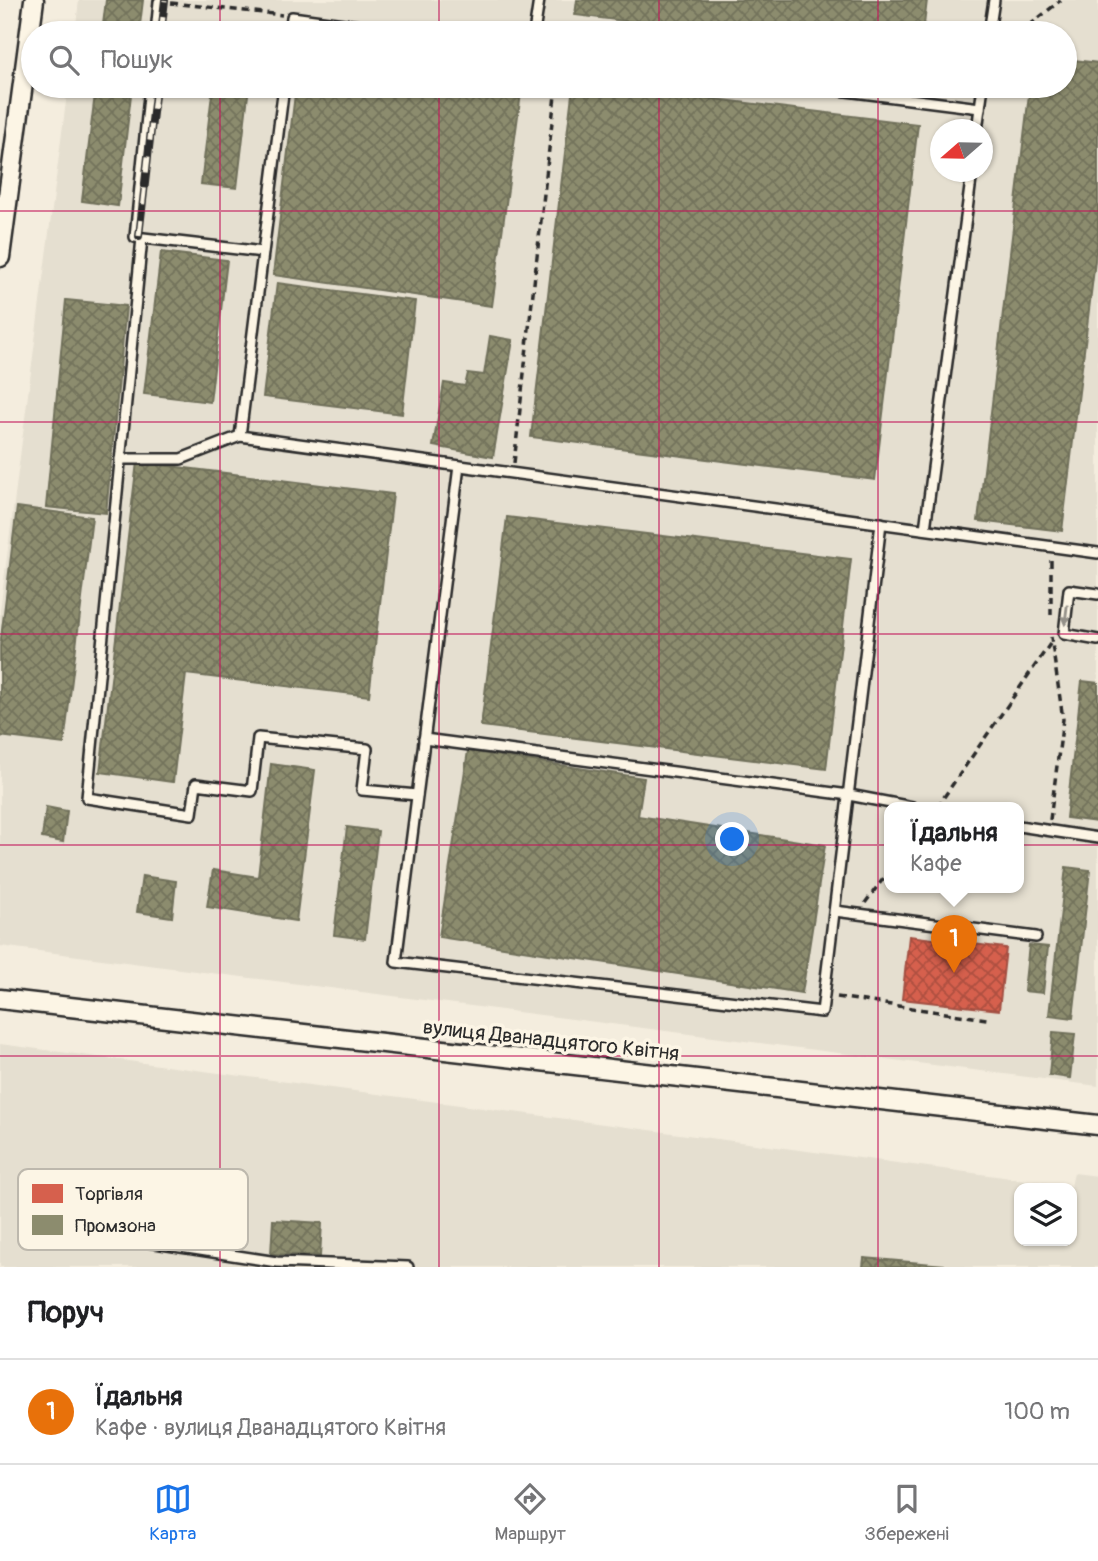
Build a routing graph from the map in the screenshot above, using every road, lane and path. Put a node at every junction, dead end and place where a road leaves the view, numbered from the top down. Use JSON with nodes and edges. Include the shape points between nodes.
{"nodes":[{"id":1,"x":34,"y":0,"type":"edge"},
{"id":2,"x":539,"y":0,"type":"edge"},
{"id":3,"x":994,"y":0,"type":"edge"},
{"id":4,"x":1061,"y":0,"type":"edge"},
{"id":5,"x":159,"y":2,"type":"edge"},
{"id":6,"x":292,"y":17,"type":"junction"},
{"id":7,"x":31,"y":21,"type":"edge"},
{"id":8,"x":157,"y":21,"type":"edge"},
{"id":9,"x":292,"y":21,"type":"edge"},
{"id":10,"x":322,"y":21,"type":"edge"},
{"id":11,"x":536,"y":21,"type":"edge"},
{"id":12,"x":991,"y":21,"type":"edge"},
{"id":13,"x":1035,"y":21,"type":"edge"},
{"id":14,"x":21,"y":98,"type":"edge"},
{"id":15,"x":149,"y":98,"type":"edge"},
{"id":16,"x":282,"y":98,"type":"edge"},
{"id":17,"x":555,"y":98,"type":"edge"},
{"id":18,"x":901,"y":98,"type":"edge"},
{"id":19,"x":981,"y":98,"type":"edge"},
{"id":20,"x":980,"y":108,"type":"junction"},
{"id":21,"x":978,"y":119,"type":"edge"},
{"id":22,"x":971,"y":182,"type":"edge"},
{"id":23,"x":142,"y":238,"type":"junction"},
{"id":24,"x":263,"y":252,"type":"junction"},
{"id":25,"x":0,"y":257,"type":"edge"},
{"id":26,"x":240,"y":436,"type":"junction"},
{"id":27,"x":120,"y":458,"type":"junction"},
{"id":28,"x":459,"y":466,"type":"junction"},
{"id":29,"x":513,"y":473,"type":"junction"},
{"id":30,"x":881,"y":523,"type":"junction"},
{"id":31,"x":925,"y":529,"type":"junction"},
{"id":32,"x":1051,"y":547,"type":"junction"},
{"id":33,"x":1098,"y":553,"type":"edge"},
{"id":34,"x":1098,"y":594,"type":"edge"},
{"id":35,"x":1098,"y":639,"type":"edge"},
{"id":36,"x":1051,"y":642,"type":"junction"},
{"id":37,"x":424,"y":739,"type":"junction"},
{"id":38,"x":417,"y":795,"type":"junction"},
{"id":39,"x":849,"y":795,"type":"junction"},
{"id":40,"x":886,"y":802,"type":"edge"},
{"id":41,"x":940,"y":802,"type":"edge"},
{"id":42,"x":1024,"y":827,"type":"edge"},
{"id":43,"x":1049,"y":832,"type":"junction"},
{"id":44,"x":1098,"y":838,"type":"edge"},
{"id":45,"x":835,"y":911,"type":"junction"},
{"id":46,"x":1036,"y":937,"type":"dead end"},
{"id":47,"x":824,"y":995,"type":"junction"},
{"id":48,"x":0,"y":999,"type":"edge"},
{"id":49,"x":946,"y":1004,"type":"dead end"},
{"id":50,"x":945,"y":1013,"type":"junction"},
{"id":51,"x":987,"y":1019,"type":"dead end"},
{"id":52,"x":1098,"y":1125,"type":"edge"},
{"id":53,"x":200,"y":1250,"type":"edge"},
{"id":54,"x":408,"y":1267,"type":"edge"}],
"edges":[{"from":1,"to":7,"type":"street"},
{"from":2,"to":11,"type":"lane"},
{"from":3,"to":12,"type":"lane"},
{"from":4,"to":13,"type":"path"},
{"from":5,"to":6,"type":"path"},
{"from":5,"to":8,"type":"lane"},
{"from":6,"to":9,"type":"lane"},
{"from":6,"to":10,"type":"lane"},
{"from":14,"to":25,"type":"street"},
{"from":15,"to":23,"type":"lane","via":[[135,237]]},
{"from":16,"to":24,"type":"lane"},
{"from":17,"to":29,"type":"path"},
{"from":18,"to":20,"type":"lane"},
{"from":19,"to":20,"type":"lane"},
{"from":20,"to":21,"type":"lane"},
{"from":22,"to":31,"type":"lane"},
{"from":23,"to":24,"type":"lane"},
{"from":23,"to":27,"type":"lane"},
{"from":24,"to":26,"type":"lane"},
{"from":26,"to":27,"type":"lane","via":[[181,459]]},
{"from":26,"to":28,"type":"lane"},
{"from":27,"to":38,"type":"lane","via":[[87,798],[192,814],[196,784],[252,791],[258,738],[367,749],[362,790]]},
{"from":28,"to":29,"type":"lane"},
{"from":28,"to":37,"type":"lane"},
{"from":29,"to":30,"type":"lane"},
{"from":30,"to":31,"type":"lane"},
{"from":30,"to":39,"type":"lane"},
{"from":31,"to":32,"type":"lane"},
{"from":32,"to":33,"type":"lane"},
{"from":32,"to":36,"type":"path"},
{"from":34,"to":35,"type":"lane","one_way":true,"via":[[1069,590],[1064,634]]},
{"from":36,"to":41,"type":"path"},
{"from":36,"to":43,"type":"path","via":[[1063,719]]},
{"from":37,"to":38,"type":"lane"},
{"from":37,"to":39,"type":"lane"},
{"from":38,"to":47,"type":"lane","via":[[396,962],[822,1012]]},
{"from":39,"to":40,"type":"lane"},
{"from":39,"to":45,"type":"lane"},
{"from":42,"to":43,"type":"lane"},
{"from":43,"to":44,"type":"lane"},
{"from":45,"to":46,"type":"lane"},
{"from":45,"to":47,"type":"lane"},
{"from":47,"to":50,"type":"path"},
{"from":48,"to":52,"type":"street","name":"вулиця Дванадцятого Квітня"},
{"from":49,"to":50,"type":"path"},
{"from":50,"to":51,"type":"path"},
{"from":53,"to":54,"type":"lane","via":[[277,1262]]}]}
